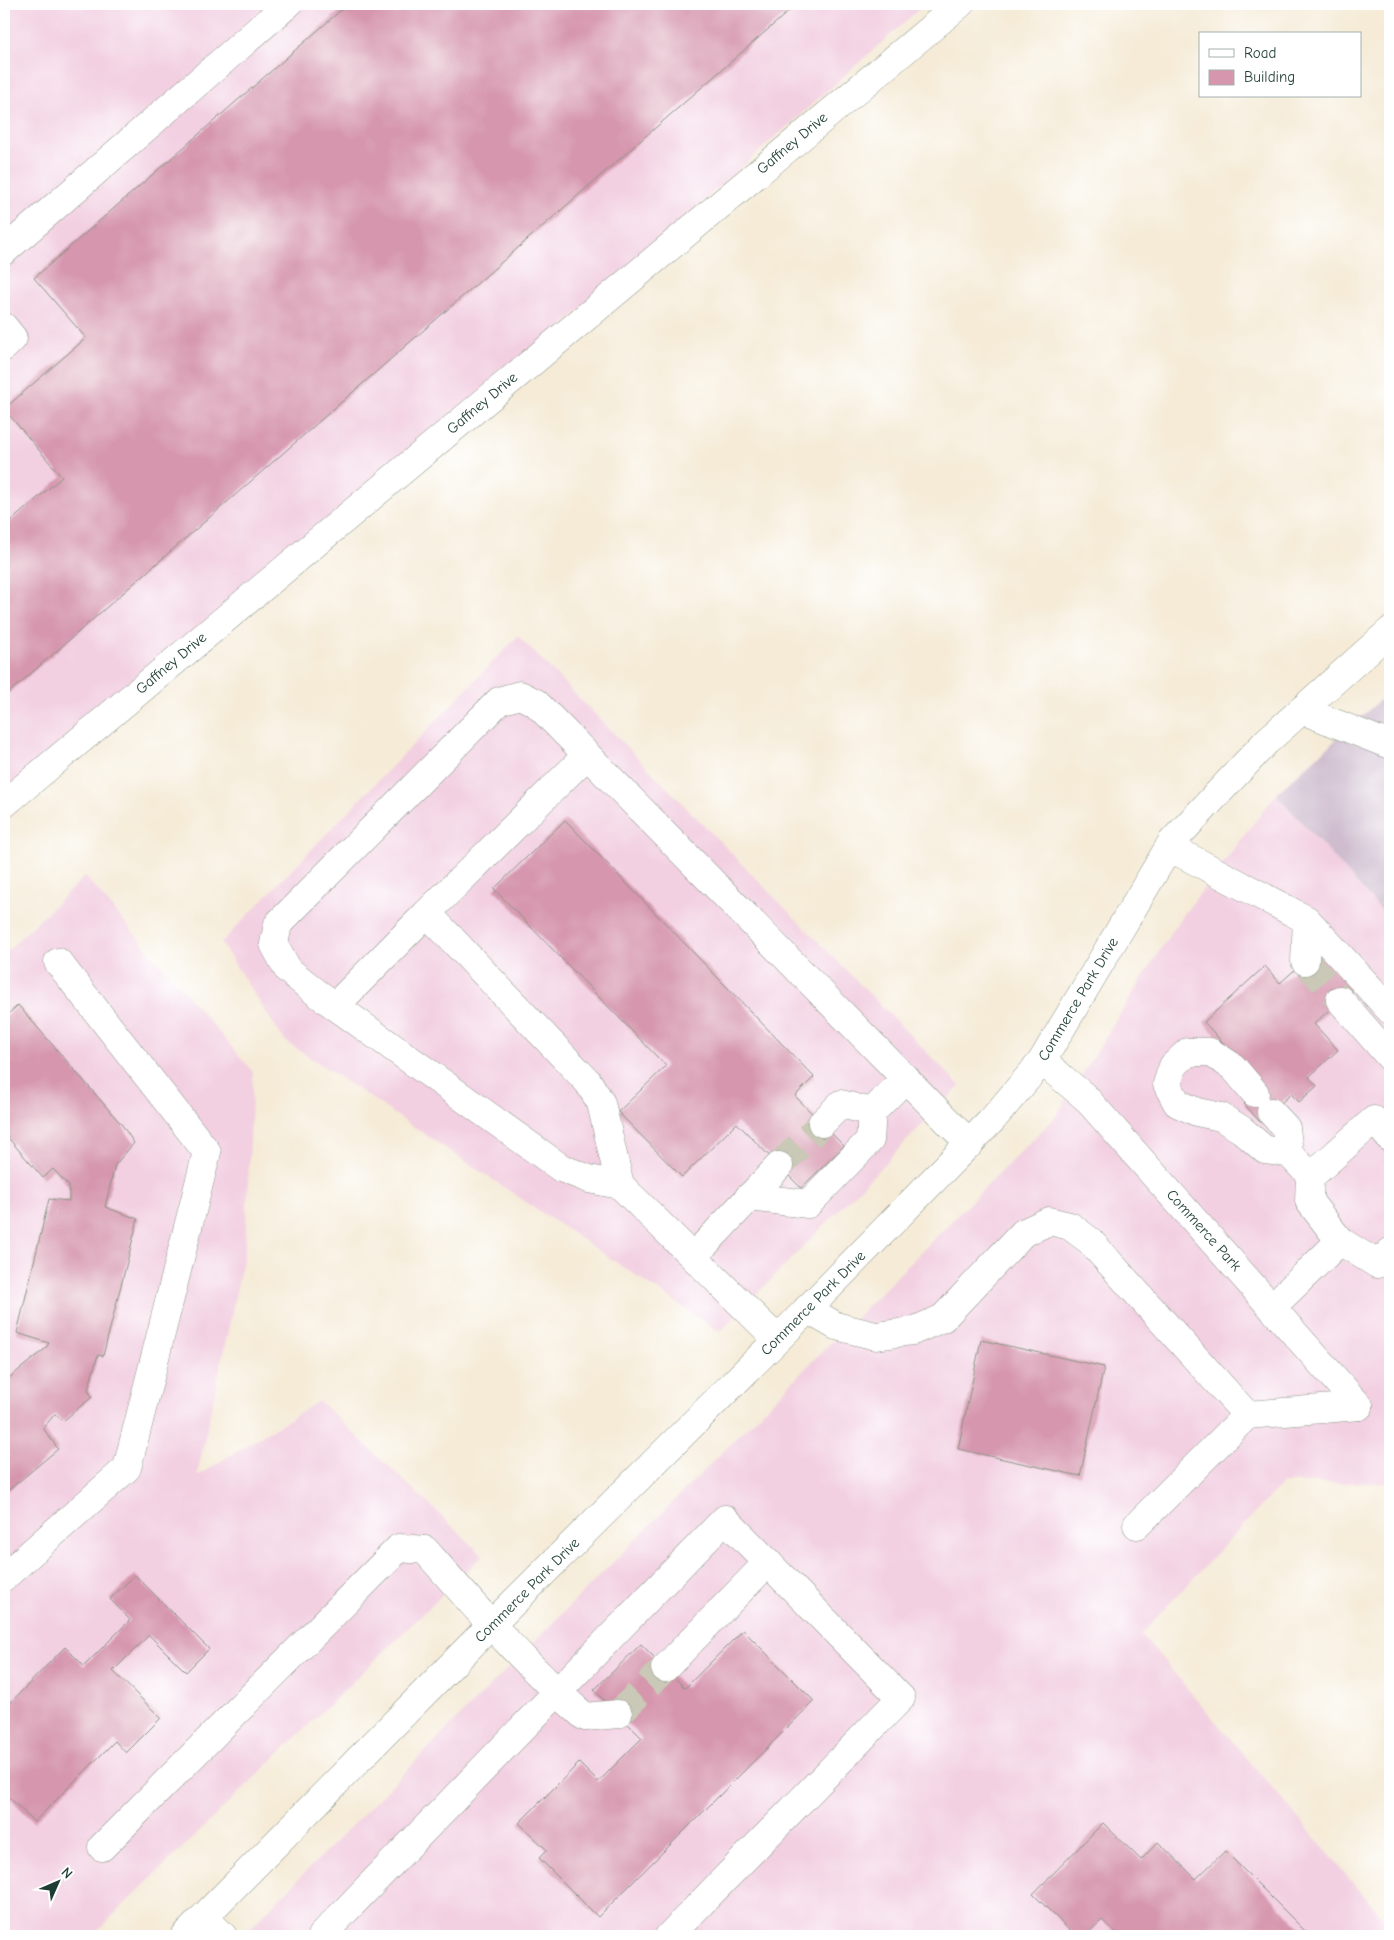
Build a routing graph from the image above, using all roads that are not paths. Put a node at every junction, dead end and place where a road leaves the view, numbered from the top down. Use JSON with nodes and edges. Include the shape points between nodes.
{"nodes":[{"id":1,"x":288,"y":4,"type":"edge"},
{"id":2,"x":960,"y":4,"type":"edge"},
{"id":3,"x":4,"y":252,"type":"edge"},
{"id":4,"x":4,"y":327,"type":"edge"},
{"id":5,"x":4,"y":347,"type":"edge"},
{"id":6,"x":1390,"y":630,"type":"edge"},
{"id":7,"x":1302,"y":710,"type":"junction"},
{"id":8,"x":1390,"y":745,"type":"edge"},
{"id":9,"x":587,"y":755,"type":"junction"},
{"id":10,"x":4,"y":804,"type":"edge"},
{"id":11,"x":1169,"y":847,"type":"junction"},
{"id":12,"x":427,"y":913,"type":"junction"},
{"id":13,"x":1307,"y":920,"type":"junction"},
{"id":14,"x":1305,"y":961,"type":"tunnel mouth"},
{"id":15,"x":58,"y":962,"type":"dead end"},
{"id":16,"x":1340,"y":1000,"type":"tunnel mouth"},
{"id":17,"x":335,"y":1006,"type":"junction"},
{"id":18,"x":1390,"y":1010,"type":"edge"},
{"id":19,"x":1390,"y":1057,"type":"edge"},
{"id":20,"x":1042,"y":1061,"type":"junction"},
{"id":21,"x":906,"y":1078,"type":"junction"},
{"id":22,"x":872,"y":1112,"type":"junction"},
{"id":23,"x":822,"y":1124,"type":"tunnel mouth"},
{"id":24,"x":1390,"y":1138,"type":"edge"},
{"id":25,"x":970,"y":1144,"type":"junction"},
{"id":26,"x":1290,"y":1153,"type":"junction"},
{"id":27,"x":779,"y":1166,"type":"tunnel mouth"},
{"id":28,"x":1310,"y":1177,"type":"junction"},
{"id":29,"x":620,"y":1185,"type":"junction"},
{"id":30,"x":749,"y":1197,"type":"junction"},
{"id":31,"x":1340,"y":1241,"type":"junction"},
{"id":32,"x":1390,"y":1252,"type":"edge"},
{"id":33,"x":694,"y":1256,"type":"junction"},
{"id":34,"x":1272,"y":1307,"type":"junction"},
{"id":35,"x":807,"y":1309,"type":"junction"},
{"id":36,"x":777,"y":1340,"type":"junction"},
{"id":37,"x":1247,"y":1415,"type":"junction"},
{"id":38,"x":1137,"y":1525,"type":"dead end"},
{"id":39,"x":768,"y":1562,"type":"junction"},
{"id":40,"x":4,"y":1577,"type":"edge"},
{"id":41,"x":491,"y":1626,"type":"junction"},
{"id":42,"x":665,"y":1668,"type":"tunnel mouth"},
{"id":43,"x":556,"y":1692,"type":"junction"},
{"id":44,"x":618,"y":1714,"type":"tunnel mouth"},
{"id":45,"x":102,"y":1847,"type":"dead end"},
{"id":46,"x":204,"y":1917,"type":"junction"},
{"id":47,"x":185,"y":1936,"type":"edge"},
{"id":48,"x":223,"y":1936,"type":"edge"},
{"id":49,"x":321,"y":1936,"type":"edge"},
{"id":50,"x":669,"y":1936,"type":"edge"}],
"edges":[{"from":1,"to":3,"type":"street"},
{"from":2,"to":10,"type":"street","name":"Gaffney Drive"},
{"from":4,"to":5,"type":"street","via":[[13,338]]},
{"from":6,"to":7,"type":"street","name":"Commerce Park Drive"},
{"from":7,"to":8,"type":"street"},
{"from":7,"to":11,"type":"street","name":"Commerce Park Drive","via":[[1267,741]]},
{"from":9,"to":12,"type":"street"},
{"from":9,"to":17,"type":"street","via":[[536,703],[520,695],[499,701],[278,924],[274,944],[288,970]]},
{"from":9,"to":21,"type":"street"},
{"from":11,"to":13,"type":"street"},
{"from":11,"to":20,"type":"street","name":"Commerce Park Drive"},
{"from":12,"to":17,"type":"street"},
{"from":12,"to":29,"type":"street","via":[[588,1082],[601,1103]]},
{"from":13,"to":14,"type":"street"},
{"from":13,"to":18,"type":"street"},
{"from":15,"to":40,"type":"street","via":[[207,1152],[127,1468]]},
{"from":16,"to":19,"type":"street"},
{"from":17,"to":29,"type":"street","via":[[561,1168],[589,1179]]},
{"from":20,"to":25,"type":"street","name":"Commerce Park Drive"},
{"from":20,"to":34,"type":"street","name":"Commerce Park","via":[[1085,1097]]},
{"from":21,"to":22,"type":"street"},
{"from":21,"to":25,"type":"street"},
{"from":22,"to":23,"type":"street","via":[[841,1104]]},
{"from":22,"to":30,"type":"street","via":[[870,1140],[808,1204]]},
{"from":24,"to":28,"type":"street","via":[[1374,1120]]},
{"from":25,"to":35,"type":"street","name":"Commerce Park Drive"},
{"from":26,"to":26,"type":"street","via":[[1265,1150],[1221,1117],[1197,1112],[1177,1103],[1167,1084],[1174,1066],[1188,1052],[1210,1052],[1233,1067],[1286,1128]]},
{"from":26,"to":28,"type":"street"},
{"from":27,"to":30,"type":"street"},
{"from":28,"to":31,"type":"street","via":[[1309,1201]]},
{"from":29,"to":33,"type":"street"},
{"from":30,"to":33,"type":"street"},
{"from":31,"to":32,"type":"street","via":[[1377,1264]]},
{"from":31,"to":34,"type":"street"},
{"from":33,"to":36,"type":"street"},
{"from":34,"to":37,"type":"street","name":"Commerce Park","via":[[1359,1406]]},
{"from":35,"to":36,"type":"street","name":"Commerce Park Drive"},
{"from":35,"to":37,"type":"street","via":[[836,1326],[876,1336],[913,1331],[943,1318],[1023,1233],[1049,1220],[1070,1226],[1090,1241]]},
{"from":36,"to":41,"type":"street","name":"Commerce Park Drive"},
{"from":37,"to":38,"type":"street"},
{"from":39,"to":42,"type":"street"},
{"from":39,"to":43,"type":"street","via":[[725,1520]]},
{"from":39,"to":50,"type":"street","via":[[901,1698]]},
{"from":41,"to":43,"type":"street"},
{"from":41,"to":45,"type":"street","via":[[425,1550],[399,1548]]},
{"from":41,"to":46,"type":"street","name":"Commerce Park Drive"},
{"from":43,"to":44,"type":"street","via":[[585,1717]]},
{"from":43,"to":49,"type":"street"},
{"from":46,"to":47,"type":"street","name":"Commerce Park Drive"},
{"from":46,"to":48,"type":"street"}]}
